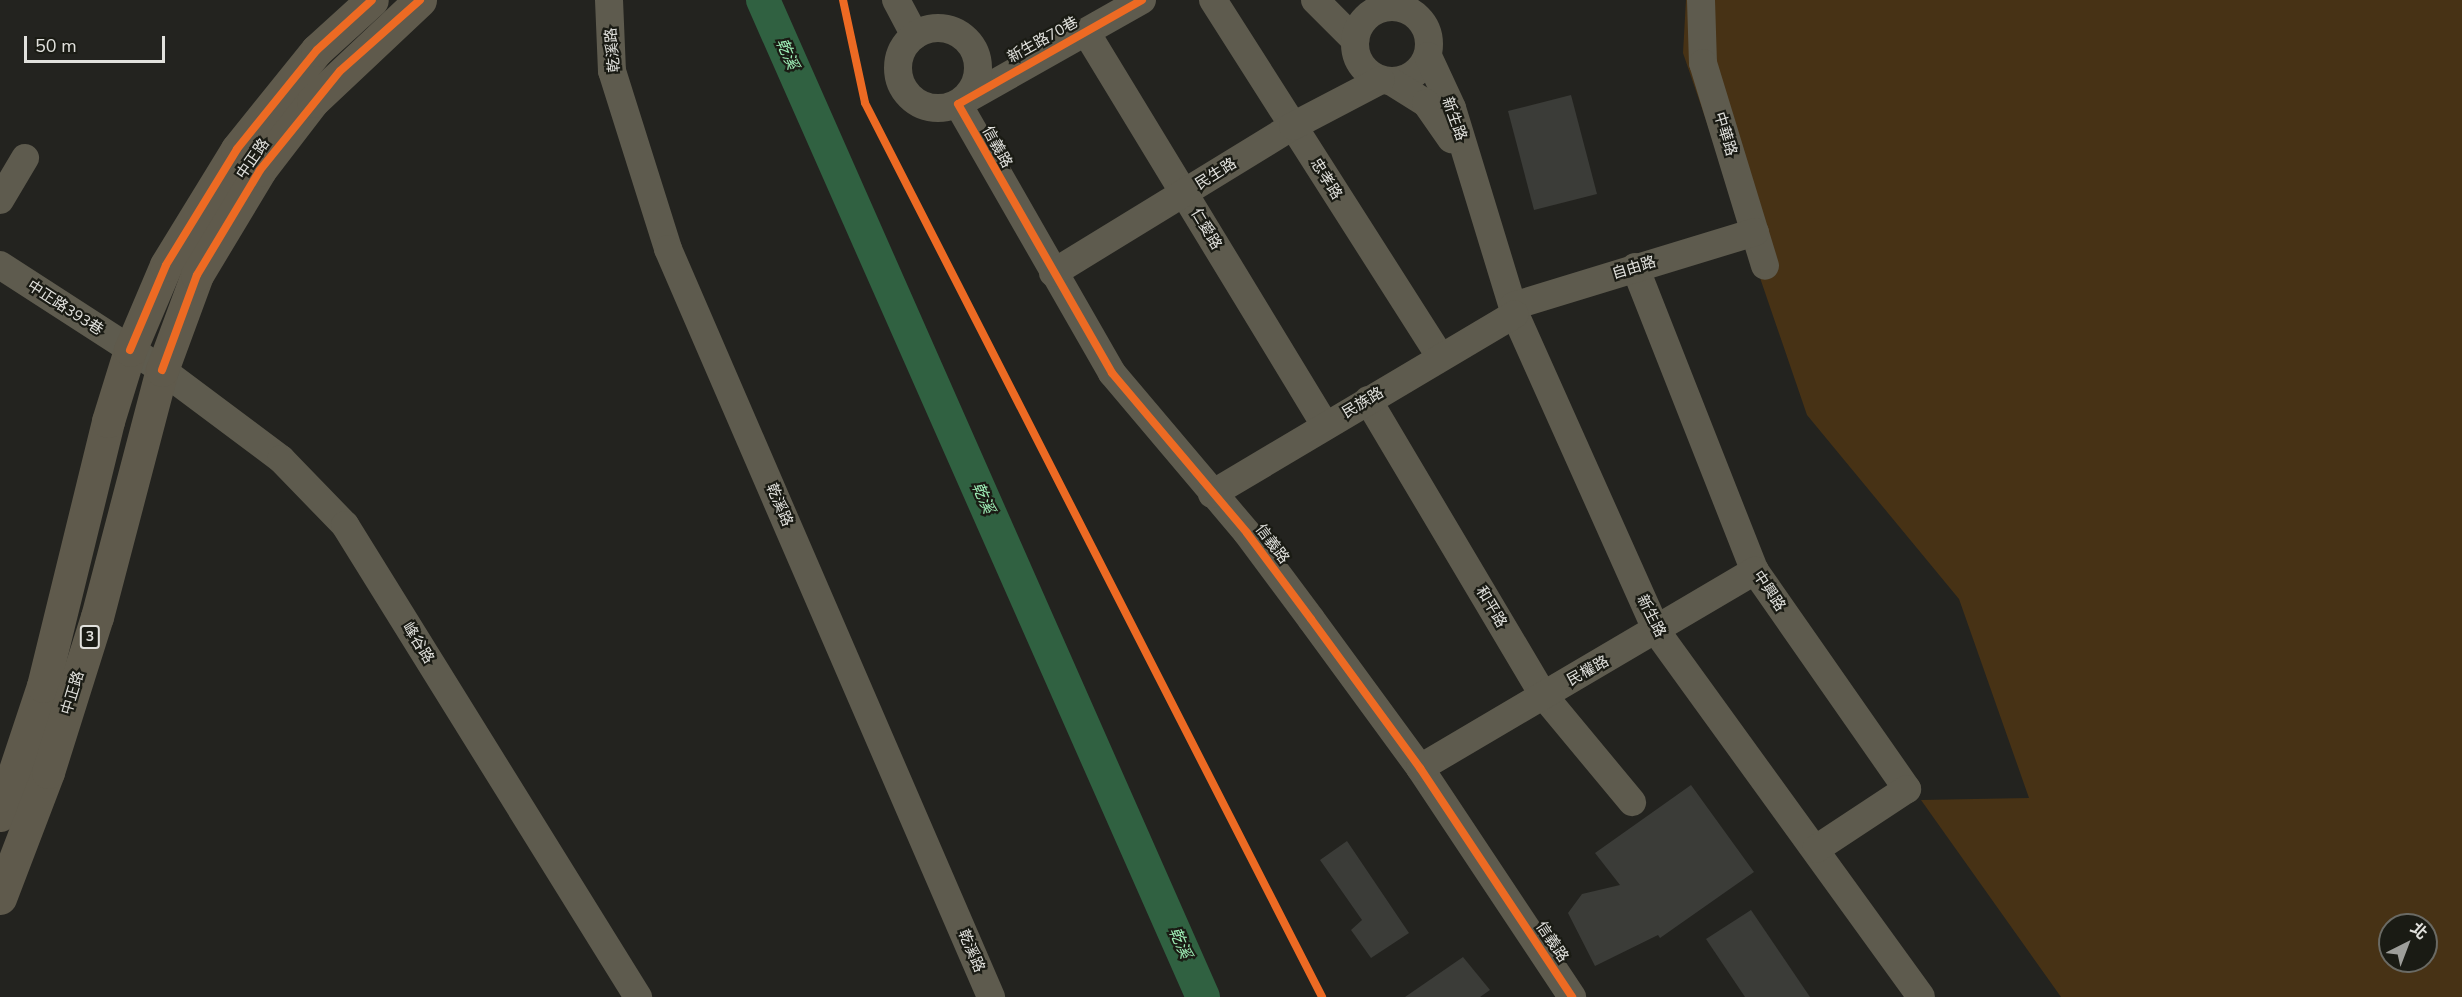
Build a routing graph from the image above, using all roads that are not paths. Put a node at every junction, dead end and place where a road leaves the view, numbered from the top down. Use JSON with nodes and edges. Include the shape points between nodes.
{"nodes":[{"id":1,"x":372,"y":0,"type":"edge"},
{"id":2,"x":420,"y":0,"type":"edge"},
{"id":3,"x":609,"y":0,"type":"edge"},
{"id":4,"x":896,"y":0,"type":"edge"},
{"id":5,"x":1142,"y":0,"type":"edge"},
{"id":6,"x":1212,"y":0,"type":"edge"},
{"id":7,"x":1315,"y":0,"type":"edge"},
{"id":8,"x":1696,"y":2,"type":"edge"},
{"id":9,"x":1373,"y":4,"type":"edge"},
{"id":10,"x":1086,"y":32,"type":"junction"},
{"id":11,"x":915,"y":35,"type":"junction"},
{"id":12,"x":1355,"y":40,"type":"junction"},
{"id":13,"x":1428,"y":56,"type":"junction"},
{"id":14,"x":1387,"y":81,"type":"junction"},
{"id":15,"x":958,"y":104,"type":"junction"},
{"id":16,"x":1293,"y":126,"type":"junction"},
{"id":17,"x":25,"y":158,"type":"dead end"},
{"id":18,"x":1474,"y":184,"type":"junction"},
{"id":19,"x":1184,"y":193,"type":"junction"},
{"id":20,"x":0,"y":200,"type":"edge"},
{"id":21,"x":1755,"y":232,"type":"junction"},
{"id":22,"x":0,"y":265,"type":"edge"},
{"id":23,"x":1765,"y":266,"type":"dead end"},
{"id":24,"x":1635,"y":267,"type":"junction"},
{"id":25,"x":1053,"y":273,"type":"junction"},
{"id":26,"x":1514,"y":310,"type":"junction"},
{"id":27,"x":130,"y":350,"type":"junction"},
{"id":28,"x":1440,"y":357,"type":"junction"},
{"id":29,"x":162,"y":370,"type":"junction"},
{"id":30,"x":1368,"y":400,"type":"junction"},
{"id":31,"x":1326,"y":426,"type":"junction"},
{"id":32,"x":1212,"y":494,"type":"junction"},
{"id":33,"x":1755,"y":571,"type":"junction"},
{"id":34,"x":1657,"y":632,"type":"junction"},
{"id":35,"x":1544,"y":696,"type":"junction"},
{"id":36,"x":1420,"y":768,"type":"junction"},
{"id":37,"x":1632,"y":802,"type":"dead end"},
{"id":38,"x":0,"y":815,"type":"edge"},
{"id":39,"x":1816,"y":849,"type":"junction"},
{"id":40,"x":0,"y":898,"type":"edge"},
{"id":41,"x":638,"y":997,"type":"edge"},
{"id":42,"x":991,"y":997,"type":"edge"},
{"id":43,"x":1572,"y":997,"type":"edge"},
{"id":44,"x":1921,"y":997,"type":"edge"}],
"edges":[{"from":1,"to":27,"type":"main road","name":"中正路","number":"3","via":[[317,50],[237,149],[165,265]]},
{"from":2,"to":29,"type":"main road","name":"中正路","number":"3","via":[[340,71],[260,170],[197,275]]},
{"from":3,"to":42,"type":"street","name":"乾溪路","via":[[612,71],[668,249]]},
{"from":4,"to":11,"type":"street"},
{"from":5,"to":10,"type":"street","name":"新生路70巷"},
{"from":6,"to":16,"type":"street","name":"忠孝路"},
{"from":7,"to":12,"type":"street","name":"新生路"},
{"from":8,"to":21,"type":"street","name":"中華路","via":[[1703,63]]},
{"from":9,"to":12,"type":"street","name":"新生路"},
{"from":9,"to":13,"type":"street","name":"新生路","via":[[1403,8],[1422,22],[1428,32]]},
{"from":10,"to":15,"type":"street","name":"新生路70巷"},
{"from":10,"to":19,"type":"street","name":"仁愛路"},
{"from":11,"to":15,"type":"street","via":[[899,57],[901,83],[908,95],[931,108]]},
{"from":11,"to":15,"type":"street","via":[[940,28],[953,31],[973,48],[979,73],[968,96]]},
{"from":12,"to":14,"type":"street","name":"新生路","via":[[1363,68]]},
{"from":13,"to":14,"type":"street","via":[[1414,75]]},
{"from":13,"to":18,"type":"street","name":"新生路","via":[[1452,108]]},
{"from":14,"to":16,"type":"street","name":"民生路"},
{"from":14,"to":18,"type":"street","name":"新生路","via":[[1435,113]]},
{"from":15,"to":25,"type":"street","name":"信義路"},
{"from":16,"to":19,"type":"street","name":"民生路"},
{"from":16,"to":28,"type":"street","name":"忠孝路"},
{"from":17,"to":20,"type":"street"},
{"from":18,"to":26,"type":"street","name":"新生路"},
{"from":19,"to":25,"type":"street","name":"民生路"},
{"from":19,"to":31,"type":"street","name":"仁愛路"},
{"from":21,"to":23,"type":"street","name":"中華路"},
{"from":21,"to":24,"type":"street","name":"自由路"},
{"from":22,"to":27,"type":"street","name":"中正路393巷"},
{"from":24,"to":26,"type":"street","name":"自由路"},
{"from":24,"to":33,"type":"street","name":"中興路"},
{"from":25,"to":32,"type":"street","name":"信義路","via":[[1112,373]]},
{"from":26,"to":28,"type":"street","name":"民族路"},
{"from":26,"to":34,"type":"street","name":"新生路"},
{"from":27,"to":29,"type":"street","name":"峰谷路"},
{"from":27,"to":38,"type":"main road","name":"中正路","number":"3","via":[[43,686]]},
{"from":28,"to":30,"type":"street","name":"民族路"},
{"from":29,"to":40,"type":"main road","name":"中正路","number":"3","via":[[97,617],[48,772]]},
{"from":29,"to":41,"type":"street","name":"峰谷路","via":[[280,459],[345,525]]},
{"from":30,"to":31,"type":"street","name":"民族路"},
{"from":30,"to":35,"type":"street","name":"和平路"},
{"from":31,"to":32,"type":"street","name":"民族路"},
{"from":32,"to":36,"type":"street","name":"信義路","via":[[1247,533]]},
{"from":33,"to":34,"type":"street","name":"民權路"},
{"from":33,"to":39,"type":"street","name":"中興路","via":[[1907,789]]},
{"from":34,"to":35,"type":"street","name":"民權路"},
{"from":34,"to":39,"type":"street","name":"新生路"},
{"from":35,"to":36,"type":"street","name":"民權路"},
{"from":35,"to":37,"type":"street","name":"和平路"},
{"from":36,"to":43,"type":"street","name":"信義路"},
{"from":39,"to":44,"type":"street","name":"新生路"}]}
